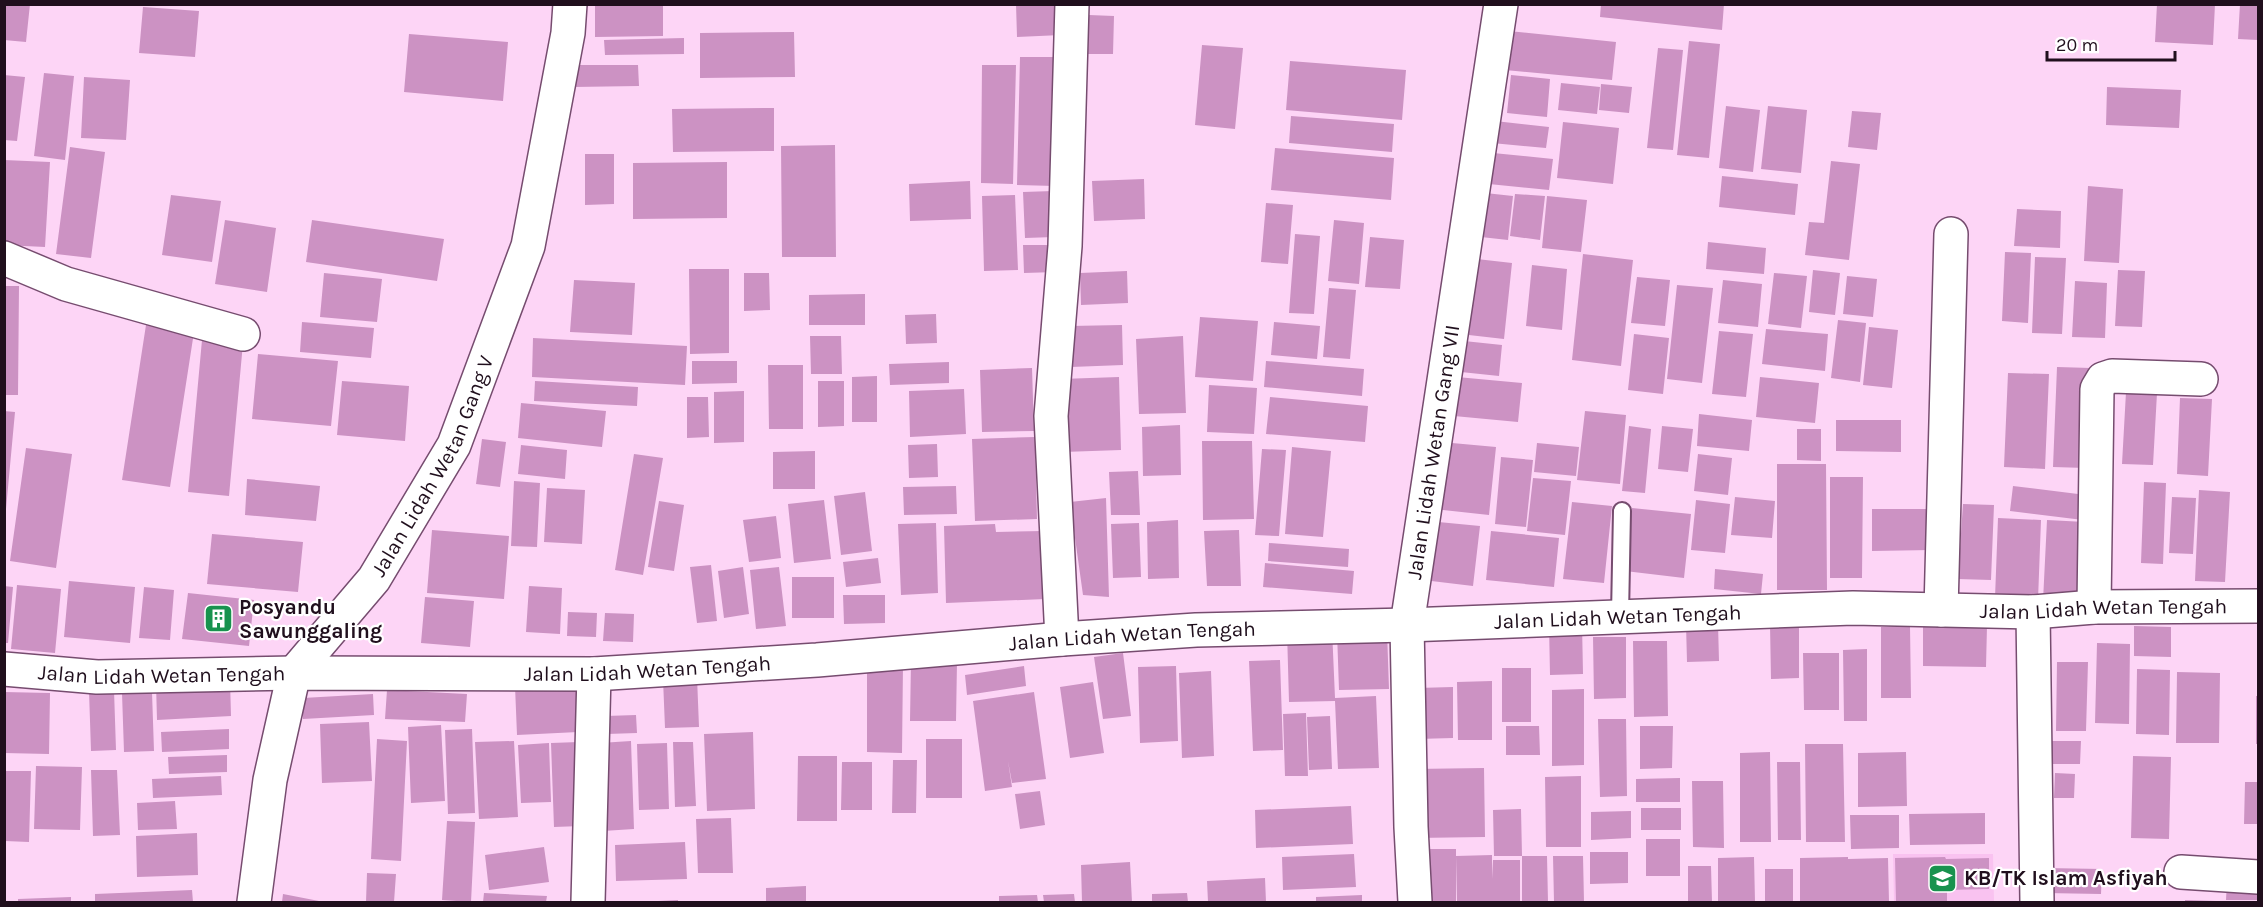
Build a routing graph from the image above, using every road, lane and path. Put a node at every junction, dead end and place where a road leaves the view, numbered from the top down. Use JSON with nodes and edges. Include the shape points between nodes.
{"nodes":[{"id":1,"x":570,"y":4,"type":"edge"},
{"id":2,"x":1071,"y":4,"type":"edge"},
{"id":3,"x":1502,"y":4,"type":"edge"},
{"id":4,"x":1951,"y":234,"type":"dead end"},
{"id":5,"x":4,"y":258,"type":"edge"},
{"id":6,"x":243,"y":334,"type":"dead end"},
{"id":7,"x":2201,"y":379,"type":"dead end"},
{"id":8,"x":1622,"y":511,"type":"dead end"},
{"id":9,"x":2259,"y":606,"type":"edge"},
{"id":10,"x":2094,"y":607,"type":"junction"},
{"id":11,"x":1941,"y":610,"type":"junction"},
{"id":12,"x":2033,"y":612,"type":"junction"},
{"id":13,"x":1620,"y":615,"type":"junction"},
{"id":14,"x":1407,"y":624,"type":"junction"},
{"id":15,"x":1062,"y":639,"type":"junction"},
{"id":16,"x":4,"y":669,"type":"edge"},
{"id":17,"x":294,"y":674,"type":"junction"},
{"id":18,"x":594,"y":674,"type":"junction"},
{"id":19,"x":2181,"y":872,"type":"dead end"},
{"id":20,"x":2259,"y":877,"type":"edge"},
{"id":21,"x":254,"y":903,"type":"edge"},
{"id":22,"x":588,"y":903,"type":"edge"},
{"id":23,"x":1415,"y":903,"type":"edge"},
{"id":24,"x":2037,"y":903,"type":"edge"}],
"edges":[{"from":1,"to":17,"type":"street","name":"Jalan Lidah Wetan Gang V","via":[[528,246],[454,445],[374,579]]},
{"from":2,"to":15,"type":"street","via":[[1065,246],[1051,416]]},
{"from":3,"to":14,"type":"street","name":"Jalan Lidah Wetan Gang VII"},
{"from":4,"to":11,"type":"street"},
{"from":5,"to":6,"type":"street","via":[[66,284]]},
{"from":7,"to":10,"type":"street","via":[[2112,376],[2097,389]]},
{"from":8,"to":13,"type":"lane"},
{"from":9,"to":10,"type":"street","name":"Jalan Lidah Wetan Tengah"},
{"from":10,"to":12,"type":"street","name":"Jalan Lidah Wetan Tengah"},
{"from":11,"to":12,"type":"street","name":"Jalan Lidah Wetan Tengah"},
{"from":11,"to":13,"type":"street","name":"Jalan Lidah Wetan Tengah","via":[[1853,608]]},
{"from":12,"to":24,"type":"street"},
{"from":13,"to":14,"type":"street","name":"Jalan Lidah Wetan Tengah"},
{"from":14,"to":15,"type":"street","name":"Jalan Lidah Wetan Tengah","via":[[1196,630]]},
{"from":14,"to":23,"type":"street","name":"Jalan Lidah Wetan Gang VII"},
{"from":15,"to":18,"type":"street","name":"Jalan Lidah Wetan Tengah"},
{"from":16,"to":17,"type":"street","name":"Jalan Lidah Wetan Tengah","via":[[97,677]]},
{"from":17,"to":18,"type":"street","name":"Jalan Lidah Wetan Tengah"},
{"from":17,"to":21,"type":"street","name":"Jalan Lidah Wetan Gang V","via":[[270,780]]},
{"from":18,"to":22,"type":"street"},
{"from":19,"to":20,"type":"street"}]}
